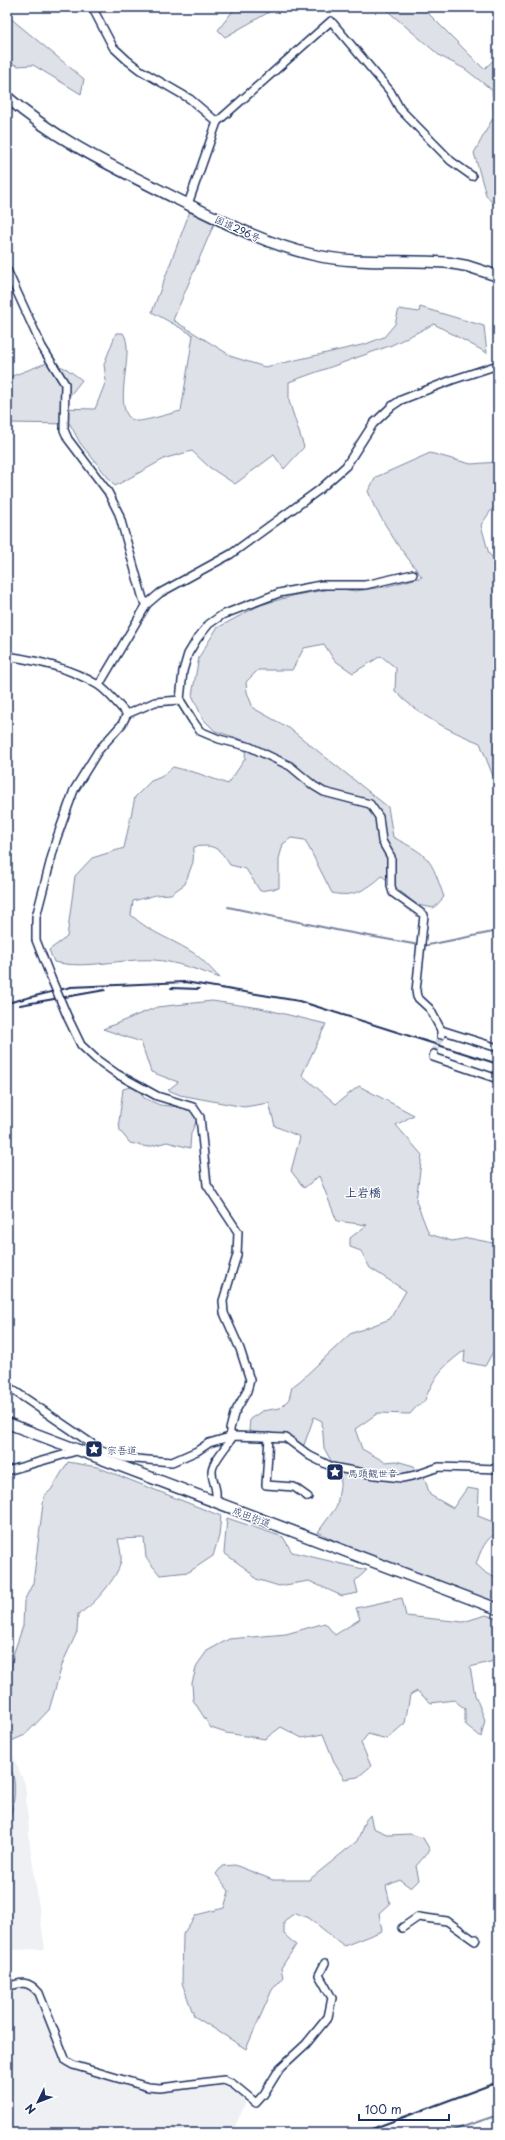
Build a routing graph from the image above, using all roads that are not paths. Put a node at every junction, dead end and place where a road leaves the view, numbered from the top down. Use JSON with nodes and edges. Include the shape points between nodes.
{"nodes":[{"id":1,"x":92,"y":7,"type":"edge"},
{"id":2,"x":7,"y":97,"type":"edge"},
{"id":3,"x":217,"y":122,"type":"junction"},
{"id":4,"x":472,"y":176,"type":"dead end"},
{"id":5,"x":188,"y":204,"type":"junction"},
{"id":6,"x":8,"y":274,"type":"edge"},
{"id":7,"x":498,"y":276,"type":"edge"},
{"id":8,"x":498,"y":365,"type":"edge"},
{"id":9,"x":413,"y":574,"type":"dead end"},
{"id":10,"x":147,"y":604,"type":"junction"},
{"id":11,"x":7,"y":656,"type":"edge"},
{"id":12,"x":99,"y":686,"type":"junction"},
{"id":13,"x":180,"y":700,"type":"junction"},
{"id":14,"x":127,"y":714,"type":"junction"},
{"id":15,"x":498,"y":1048,"type":"edge"},
{"id":16,"x":434,"y":1054,"type":"dead end"},
{"id":17,"x":498,"y":1079,"type":"edge"},
{"id":18,"x":7,"y":1386,"type":"edge"},
{"id":19,"x":7,"y":1423,"type":"edge"},
{"id":20,"x":232,"y":1436,"type":"junction"},
{"id":21,"x":269,"y":1437,"type":"junction"},
{"id":22,"x":80,"y":1450,"type":"junction"},
{"id":23,"x":97,"y":1452,"type":"junction"},
{"id":24,"x":498,"y":1469,"type":"edge"},
{"id":25,"x":7,"y":1471,"type":"edge"},
{"id":26,"x":308,"y":1497,"type":"dead end"},
{"id":27,"x":215,"y":1502,"type":"junction"},
{"id":28,"x":498,"y":1609,"type":"edge"},
{"id":29,"x":402,"y":1928,"type":"dead end"},
{"id":30,"x":476,"y":1939,"type":"dead end"},
{"id":31,"x":325,"y":1963,"type":"dead end"},
{"id":32,"x":7,"y":1987,"type":"edge"}],
"edges":[{"from":1,"to":3,"type":"street","via":[[113,47],[127,60],[190,99]]},
{"from":2,"to":5,"type":"highway","name":"国道296号","via":[[42,126],[86,153]]},
{"from":3,"to":4,"type":"street","via":[[331,21],[390,91],[400,109],[451,161]]},
{"from":3,"to":5,"type":"street"},
{"from":5,"to":7,"type":"highway","name":"国道296号","via":[[268,241],[315,255],[339,259],[450,263]]},
{"from":6,"to":10,"type":"street","via":[[42,347],[66,384],[64,430],[68,440],[108,492],[119,514],[143,599]]},
{"from":8,"to":10,"type":"street","via":[[452,380],[392,406],[373,424],[346,466],[319,490],[231,554],[169,586]]},
{"from":9,"to":13,"type":"street","via":[[365,585],[321,585],[279,592],[222,615],[205,629],[188,654],[183,671]]},
{"from":10,"to":12,"type":"street"},
{"from":11,"to":12,"type":"street","via":[[46,664],[76,674]]},
{"from":12,"to":14,"type":"street"},
{"from":13,"to":14,"type":"street","via":[[155,702]]},
{"from":13,"to":15,"type":"street","via":[[193,722],[207,734],[250,747],[290,766],[324,792],[370,804],[379,817],[382,841],[391,857],[391,886],[394,893],[424,915],[417,997],[430,1009],[441,1032]]},
{"from":14,"to":20,"type":"street","bridge":true,"via":[[122,724],[98,751],[74,790],[56,840],[36,917],[36,940],[81,1045],[117,1074],[157,1096],[193,1107],[200,1117],[208,1185],[238,1232],[237,1255],[223,1300],[224,1313],[250,1380],[234,1414],[230,1429]]},
{"from":16,"to":17,"type":"street","via":[[433,1057]]},
{"from":18,"to":23,"type":"street"},
{"from":19,"to":22,"type":"highway","name":"成田街道"},
{"from":20,"to":21,"type":"street"},
{"from":20,"to":23,"type":"street","via":[[209,1443],[172,1462],[124,1458]]},
{"from":20,"to":27,"type":"street","via":[[211,1470],[217,1494]]},
{"from":21,"to":24,"type":"street","via":[[286,1438],[310,1456],[332,1467],[375,1475],[402,1478],[440,1467]]},
{"from":21,"to":26,"type":"street","via":[[266,1485],[294,1488]]},
{"from":22,"to":23,"type":"highway","name":"成田街道"},
{"from":22,"to":25,"type":"street"},
{"from":23,"to":27,"type":"highway","name":"成田街道"},
{"from":27,"to":28,"type":"highway","name":"成田街道"},
{"from":29,"to":30,"type":"street","via":[[418,1917],[447,1921],[475,1941]]},
{"from":31,"to":32,"type":"street","via":[[319,1975],[332,1998],[328,2017],[306,2044],[280,2068],[256,2103],[234,2084],[224,2080],[160,2088],[148,2087],[73,2065],[66,2061],[39,1992],[32,1985],[25,1983]]}]}
